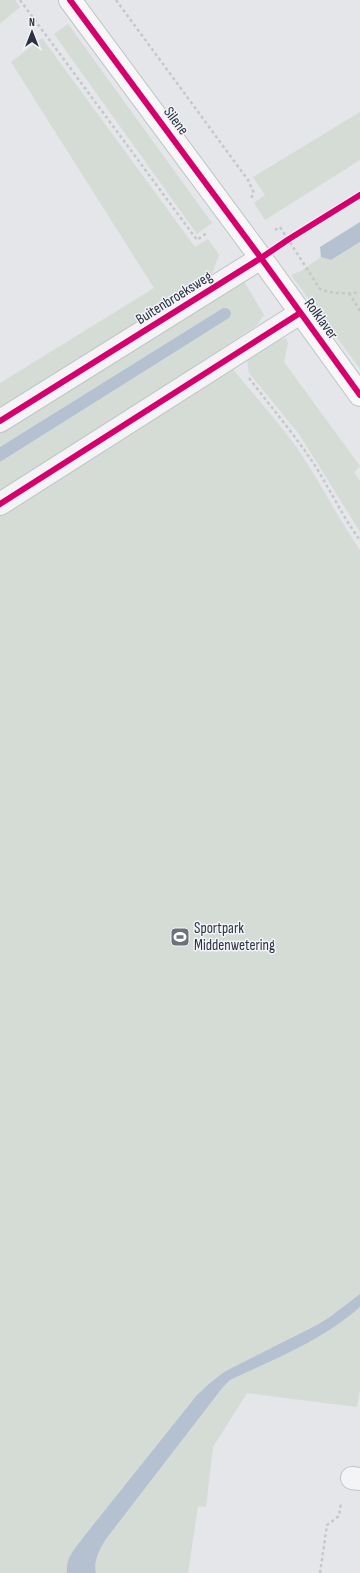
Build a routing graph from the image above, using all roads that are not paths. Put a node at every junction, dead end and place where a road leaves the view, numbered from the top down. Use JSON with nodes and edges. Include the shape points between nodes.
{"nodes":[{"id":1,"x":70,"y":0,"type":"edge"},
{"id":2,"x":261,"y":258,"type":"junction"},
{"id":3,"x":300,"y":312,"type":"junction"},
{"id":4,"x":360,"y":395,"type":"edge"},
{"id":5,"x":0,"y":421,"type":"edge"},
{"id":6,"x":0,"y":504,"type":"edge"}],
"edges":[{"from":1,"to":2,"type":"street","name":"Silene"},
{"from":2,"to":3,"type":"street","name":"Rolklaver"},
{"from":2,"to":5,"type":"street","name":"Buitenbroeksweg"},
{"from":3,"to":4,"type":"street","name":"Rolklaver"},
{"from":3,"to":6,"type":"street"}]}
